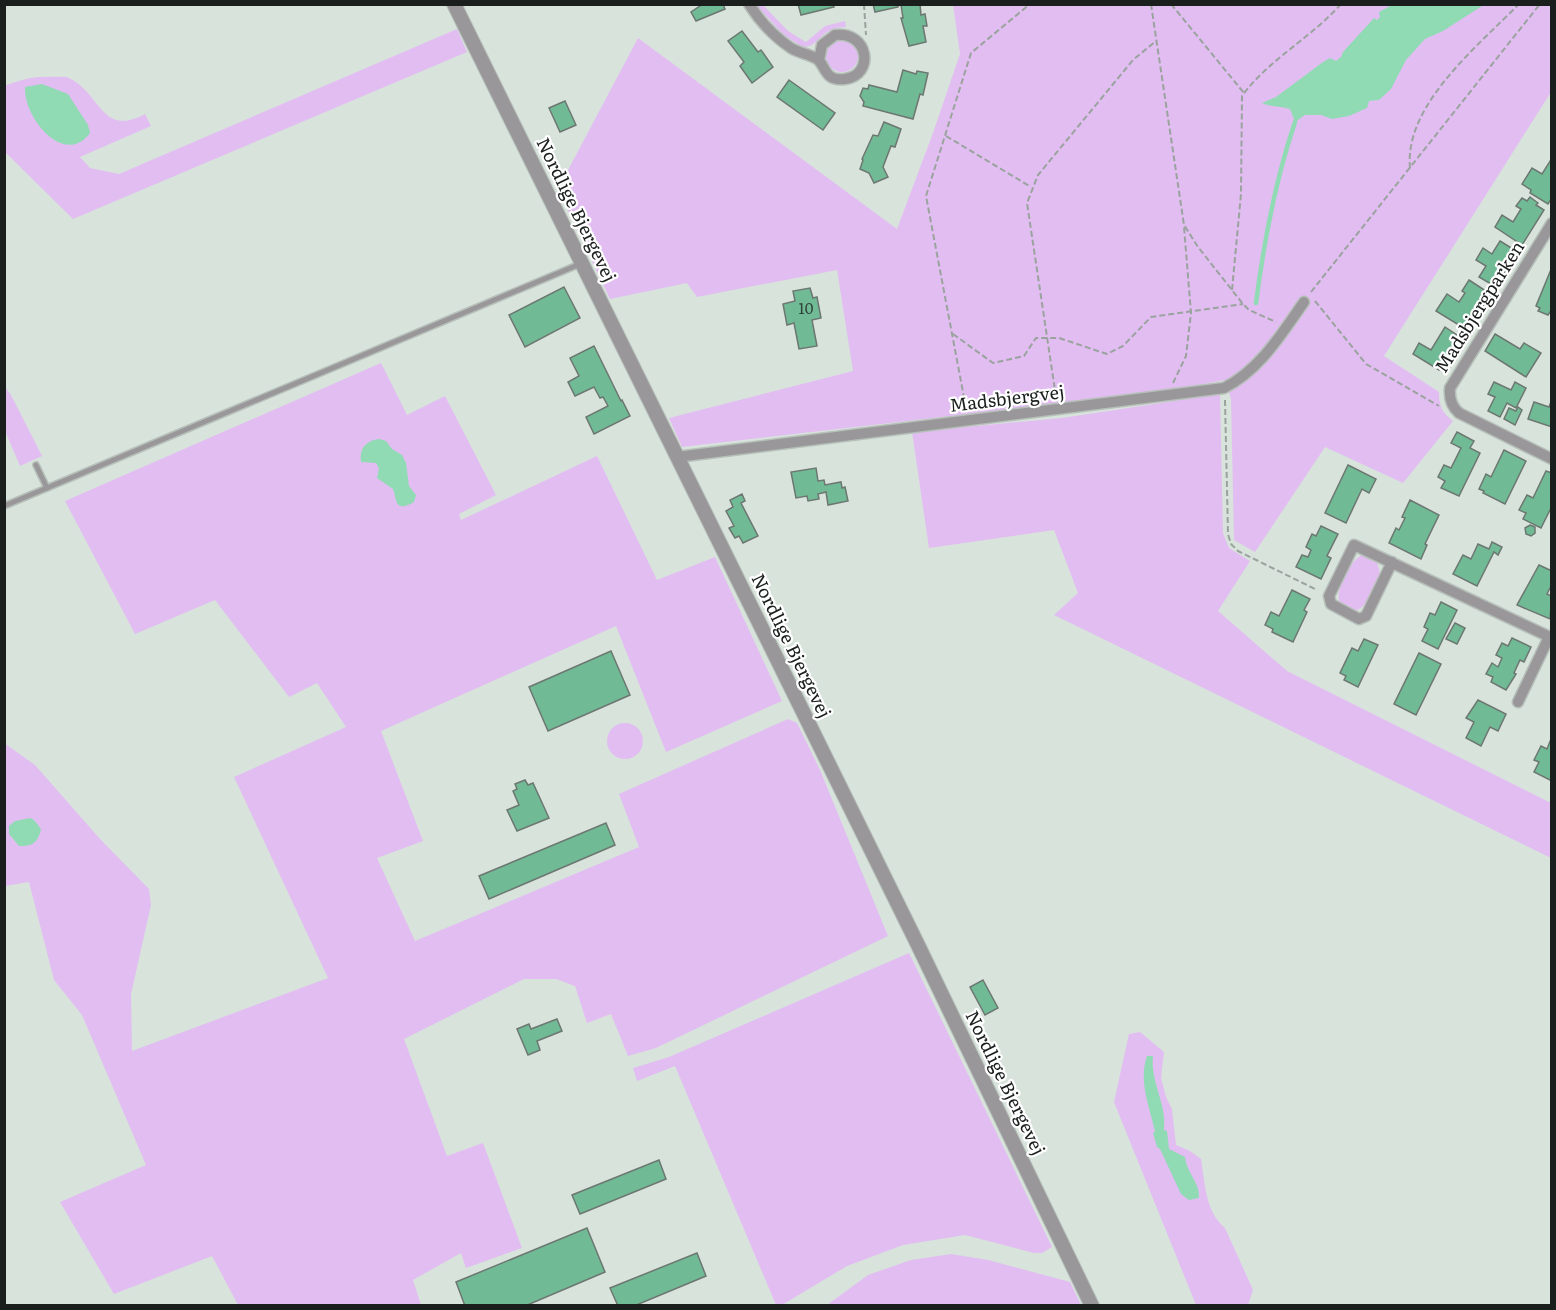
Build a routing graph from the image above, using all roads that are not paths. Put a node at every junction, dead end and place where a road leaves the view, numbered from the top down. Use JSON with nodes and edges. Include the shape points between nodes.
{"nodes":[{"id":1,"x":454,"y":4,"type":"edge"},
{"id":2,"x":749,"y":4,"type":"edge"},
{"id":3,"x":819,"y":60,"type":"junction"},
{"id":4,"x":1551,"y":223,"type":"edge"},
{"id":5,"x":582,"y":263,"type":"junction"},
{"id":6,"x":1307,"y":298,"type":"road end"},
{"id":7,"x":677,"y":457,"type":"junction"},
{"id":8,"x":1551,"y":459,"type":"edge"},
{"id":9,"x":36,"y":465,"type":"dead end"},
{"id":10,"x":47,"y":488,"type":"junction"},
{"id":11,"x":4,"y":506,"type":"edge"},
{"id":12,"x":1392,"y":562,"type":"junction"},
{"id":13,"x":1550,"y":638,"type":"edge"},
{"id":14,"x":1518,"y":702,"type":"dead end"},
{"id":15,"x":1092,"y":1305,"type":"edge"}],
"edges":[{"from":1,"to":5,"type":"street","name":"Nordlige Bjergevej"},
{"from":2,"to":3,"type":"street","via":[[792,49]]},
{"from":3,"to":3,"type":"street","via":[[831,77],[845,79],[858,72],[864,60],[862,46],[851,36],[835,35],[822,45]]},
{"from":4,"to":8,"type":"street","name":"Madsbjergparken","via":[[1450,388],[1449,396],[1459,413]]},
{"from":5,"to":7,"type":"street","name":"Nordlige Bjergevej"},
{"from":5,"to":10,"type":"lane"},
{"from":6,"to":7,"type":"street","name":"Madsbjergvej","via":[[1270,348],[1244,376],[1224,388]]},
{"from":7,"to":15,"type":"street","name":"Nordlige Bjergevej"},
{"from":9,"to":10,"type":"lane"},
{"from":10,"to":11,"type":"lane"},
{"from":12,"to":12,"type":"street","via":[[1354,545],[1329,596],[1331,604],[1359,619],[1366,616]]},
{"from":12,"to":13,"type":"street"},
{"from":13,"to":14,"type":"street"}]}
